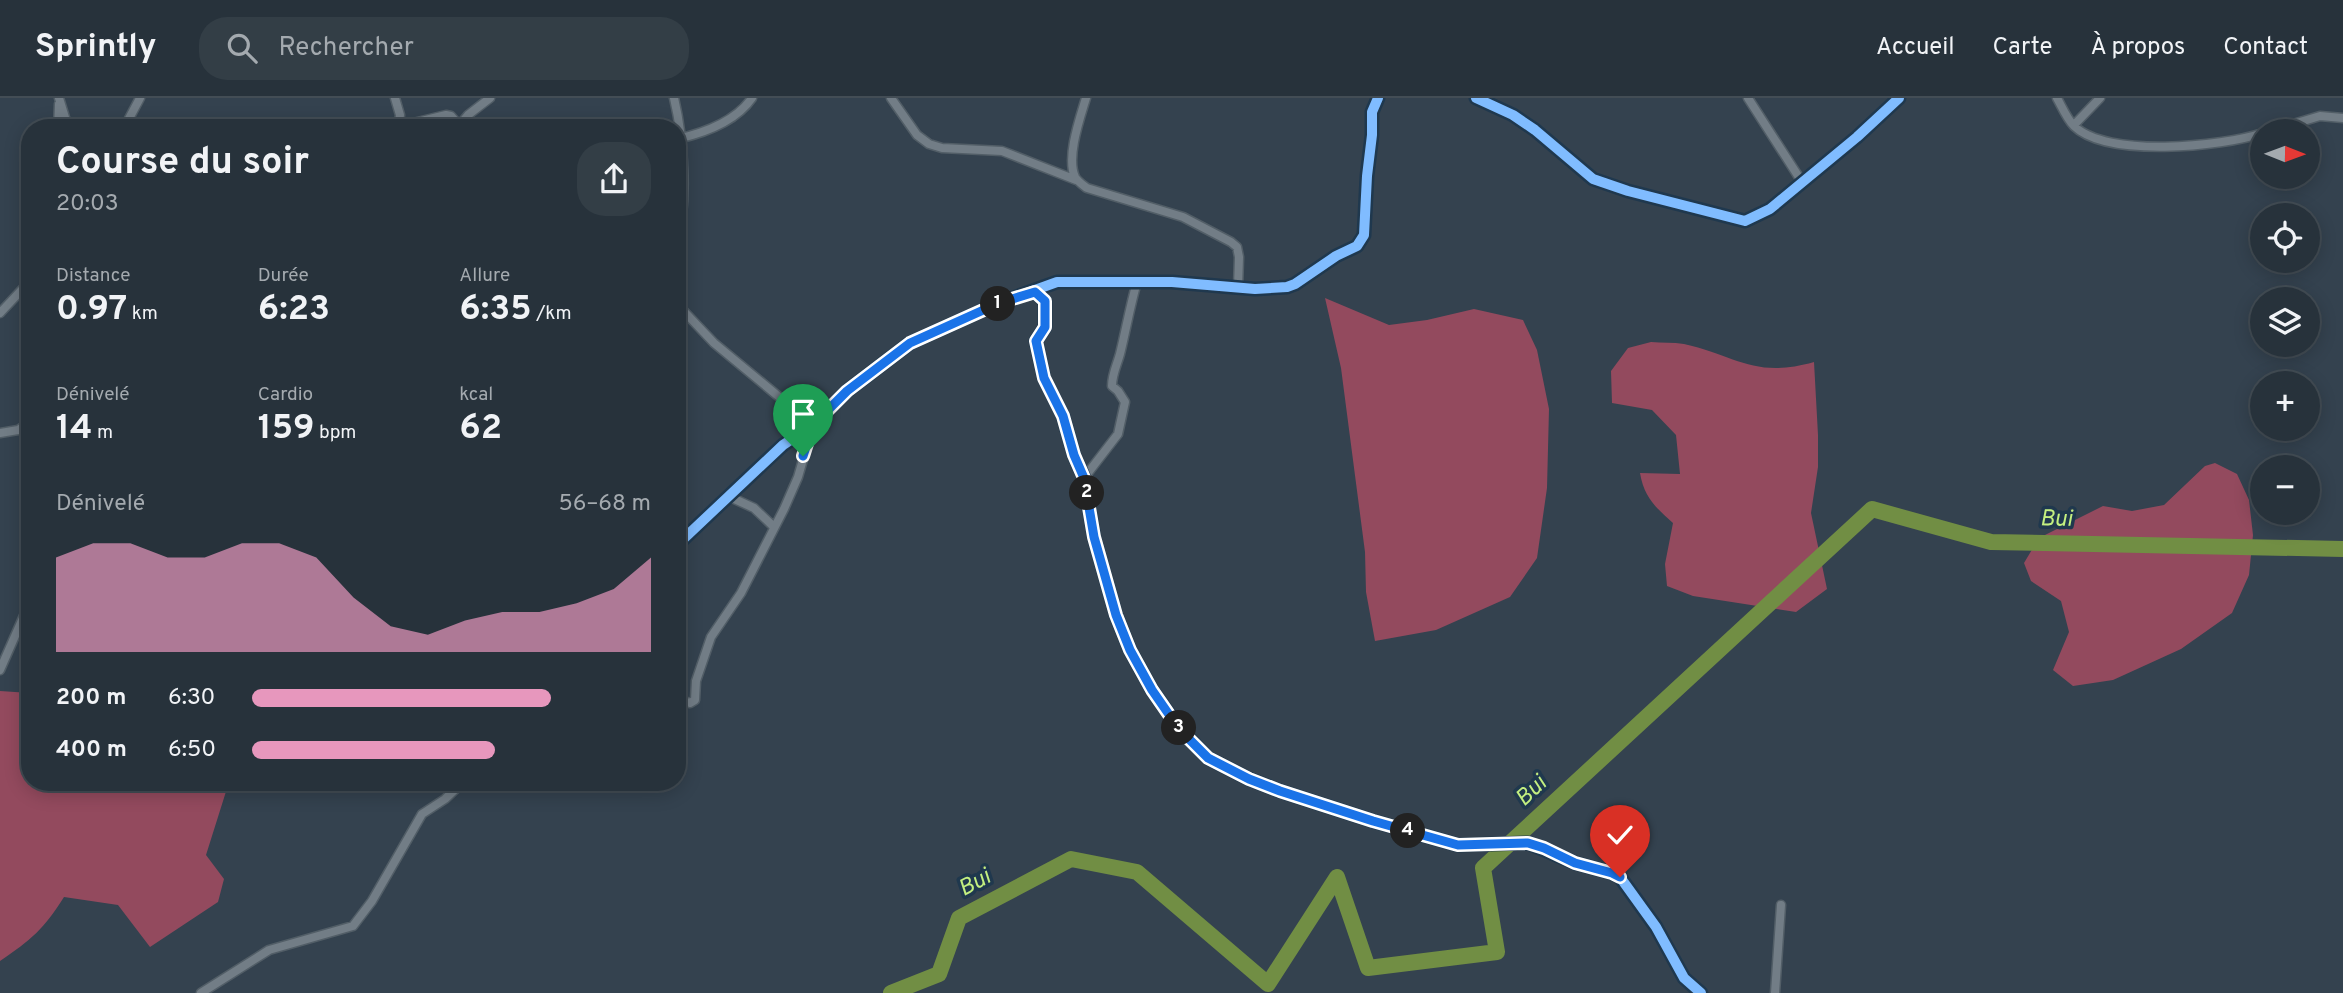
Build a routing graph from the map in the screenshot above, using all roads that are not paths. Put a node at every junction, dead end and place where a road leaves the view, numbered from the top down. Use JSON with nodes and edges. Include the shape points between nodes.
{"nodes":[{"id":1,"x":59,"y":98,"type":"edge"},
{"id":2,"x":140,"y":98,"type":"edge"},
{"id":3,"x":395,"y":98,"type":"edge"},
{"id":4,"x":490,"y":98,"type":"edge"},
{"id":5,"x":674,"y":98,"type":"edge"},
{"id":6,"x":752,"y":98,"type":"edge"},
{"id":7,"x":891,"y":98,"type":"edge"},
{"id":8,"x":1086,"y":98,"type":"edge"},
{"id":9,"x":1378,"y":98,"type":"edge"},
{"id":10,"x":1476,"y":98,"type":"edge"},
{"id":11,"x":1748,"y":98,"type":"edge"},
{"id":12,"x":1899,"y":98,"type":"edge"},
{"id":13,"x":2057,"y":98,"type":"edge"},
{"id":14,"x":2100,"y":98,"type":"edge"},
{"id":15,"x":2343,"y":118,"type":"edge"},
{"id":16,"x":58,"y":119,"type":"edge"},
{"id":17,"x":67,"y":119,"type":"edge"},
{"id":18,"x":129,"y":119,"type":"edge"},
{"id":19,"x":400,"y":119,"type":"edge"},
{"id":20,"x":431,"y":119,"type":"edge"},
{"id":21,"x":452,"y":119,"type":"edge"},
{"id":22,"x":465,"y":119,"type":"edge"},
{"id":23,"x":679,"y":119,"type":"edge"},
{"id":24,"x":2310,"y":119,"type":"edge"},
{"id":25,"x":2074,"y":125,"type":"junction"},
{"id":26,"x":686,"y":136,"type":"edge"},
{"id":27,"x":2250,"y":137,"type":"edge"},
{"id":28,"x":1076,"y":180,"type":"junction"},
{"id":29,"x":1802,"y":182,"type":"junction"},
{"id":30,"x":1137,"y":282,"type":"junction"},
{"id":31,"x":1238,"y":288,"type":"junction"},
{"id":32,"x":21,"y":291,"type":"edge"},
{"id":33,"x":1035,"y":292,"type":"junction"},
{"id":34,"x":0,"y":313,"type":"edge"},
{"id":35,"x":686,"y":313,"type":"edge"},
{"id":36,"x":813,"y":425,"type":"junction"},
{"id":37,"x":21,"y":428,"type":"edge"},
{"id":38,"x":0,"y":433,"type":"edge"},
{"id":39,"x":1084,"y":478,"type":"junction"},
{"id":40,"x":730,"y":497,"type":"junction"},
{"id":41,"x":774,"y":527,"type":"junction"},
{"id":42,"x":686,"y":537,"type":"edge"},
{"id":43,"x":21,"y":622,"type":"edge"},
{"id":44,"x":0,"y":670,"type":"edge"},
{"id":45,"x":686,"y":702,"type":"edge"},
{"id":46,"x":453,"y":791,"type":"edge"},
{"id":47,"x":1781,"y":905,"type":"dead end"},
{"id":48,"x":201,"y":993,"type":"edge"},
{"id":49,"x":1701,"y":993,"type":"edge"},
{"id":50,"x":1775,"y":993,"type":"edge"}],
"edges":[{"from":1,"to":16,"type":"street"},
{"from":1,"to":17,"type":"street"},
{"from":2,"to":18,"type":"street"},
{"from":3,"to":19,"type":"street"},
{"from":4,"to":22,"type":"street"},
{"from":5,"to":23,"type":"street"},
{"from":6,"to":26,"type":"street","via":[[732,116]]},
{"from":7,"to":28,"type":"street","via":[[917,135],[929,144],[1002,150]]},
{"from":8,"to":28,"type":"street","via":[[1073,155]]},
{"from":9,"to":31,"type":"street","via":[[1372,112],[1362,242],[1296,284],[1275,289]]},
{"from":10,"to":29,"type":"street","via":[[1535,130],[1593,179],[1727,218],[1745,221],[1770,209]]},
{"from":11,"to":29,"type":"street"},
{"from":12,"to":29,"type":"street"},
{"from":13,"to":25,"type":"street"},
{"from":14,"to":25,"type":"street"},
{"from":15,"to":24,"type":"street"},
{"from":20,"to":21,"type":"street","via":[[449,115]]},
{"from":25,"to":27,"type":"street","via":[[2088,135],[2122,145],[2211,145]]},
{"from":28,"to":31,"type":"street","via":[[1087,188],[1183,217],[1231,242],[1239,257]]},
{"from":30,"to":31,"type":"street"},
{"from":30,"to":33,"type":"street","via":[[1057,282]]},
{"from":30,"to":39,"type":"street","via":[[1112,377],[1112,386],[1125,402],[1120,427]]},
{"from":32,"to":34,"type":"street"},
{"from":33,"to":36,"type":"street","via":[[910,343],[847,391]]},
{"from":33,"to":39,"type":"street","via":[[1045,301],[1045,327],[1036,341],[1044,378],[1063,416]]},
{"from":35,"to":36,"type":"street","via":[[714,343]]},
{"from":36,"to":40,"type":"street","via":[[783,445]]},
{"from":36,"to":41,"type":"street","via":[[798,477]]},
{"from":37,"to":38,"type":"street"},
{"from":39,"to":49,"type":"street","via":[[1094,537],[1130,650],[1179,729],[1208,758],[1280,791],[1429,837],[1458,845],[1528,843],[1612,873],[1620,877],[1656,927],[1684,978]]},
{"from":40,"to":41,"type":"street","via":[[754,508]]},
{"from":40,"to":42,"type":"street"},
{"from":41,"to":45,"type":"street","via":[[741,593],[711,637],[696,681],[695,700]]},
{"from":43,"to":44,"type":"street"},
{"from":46,"to":48,"type":"street","via":[[422,814],[353,926],[269,950]]},
{"from":47,"to":50,"type":"street"}]}
